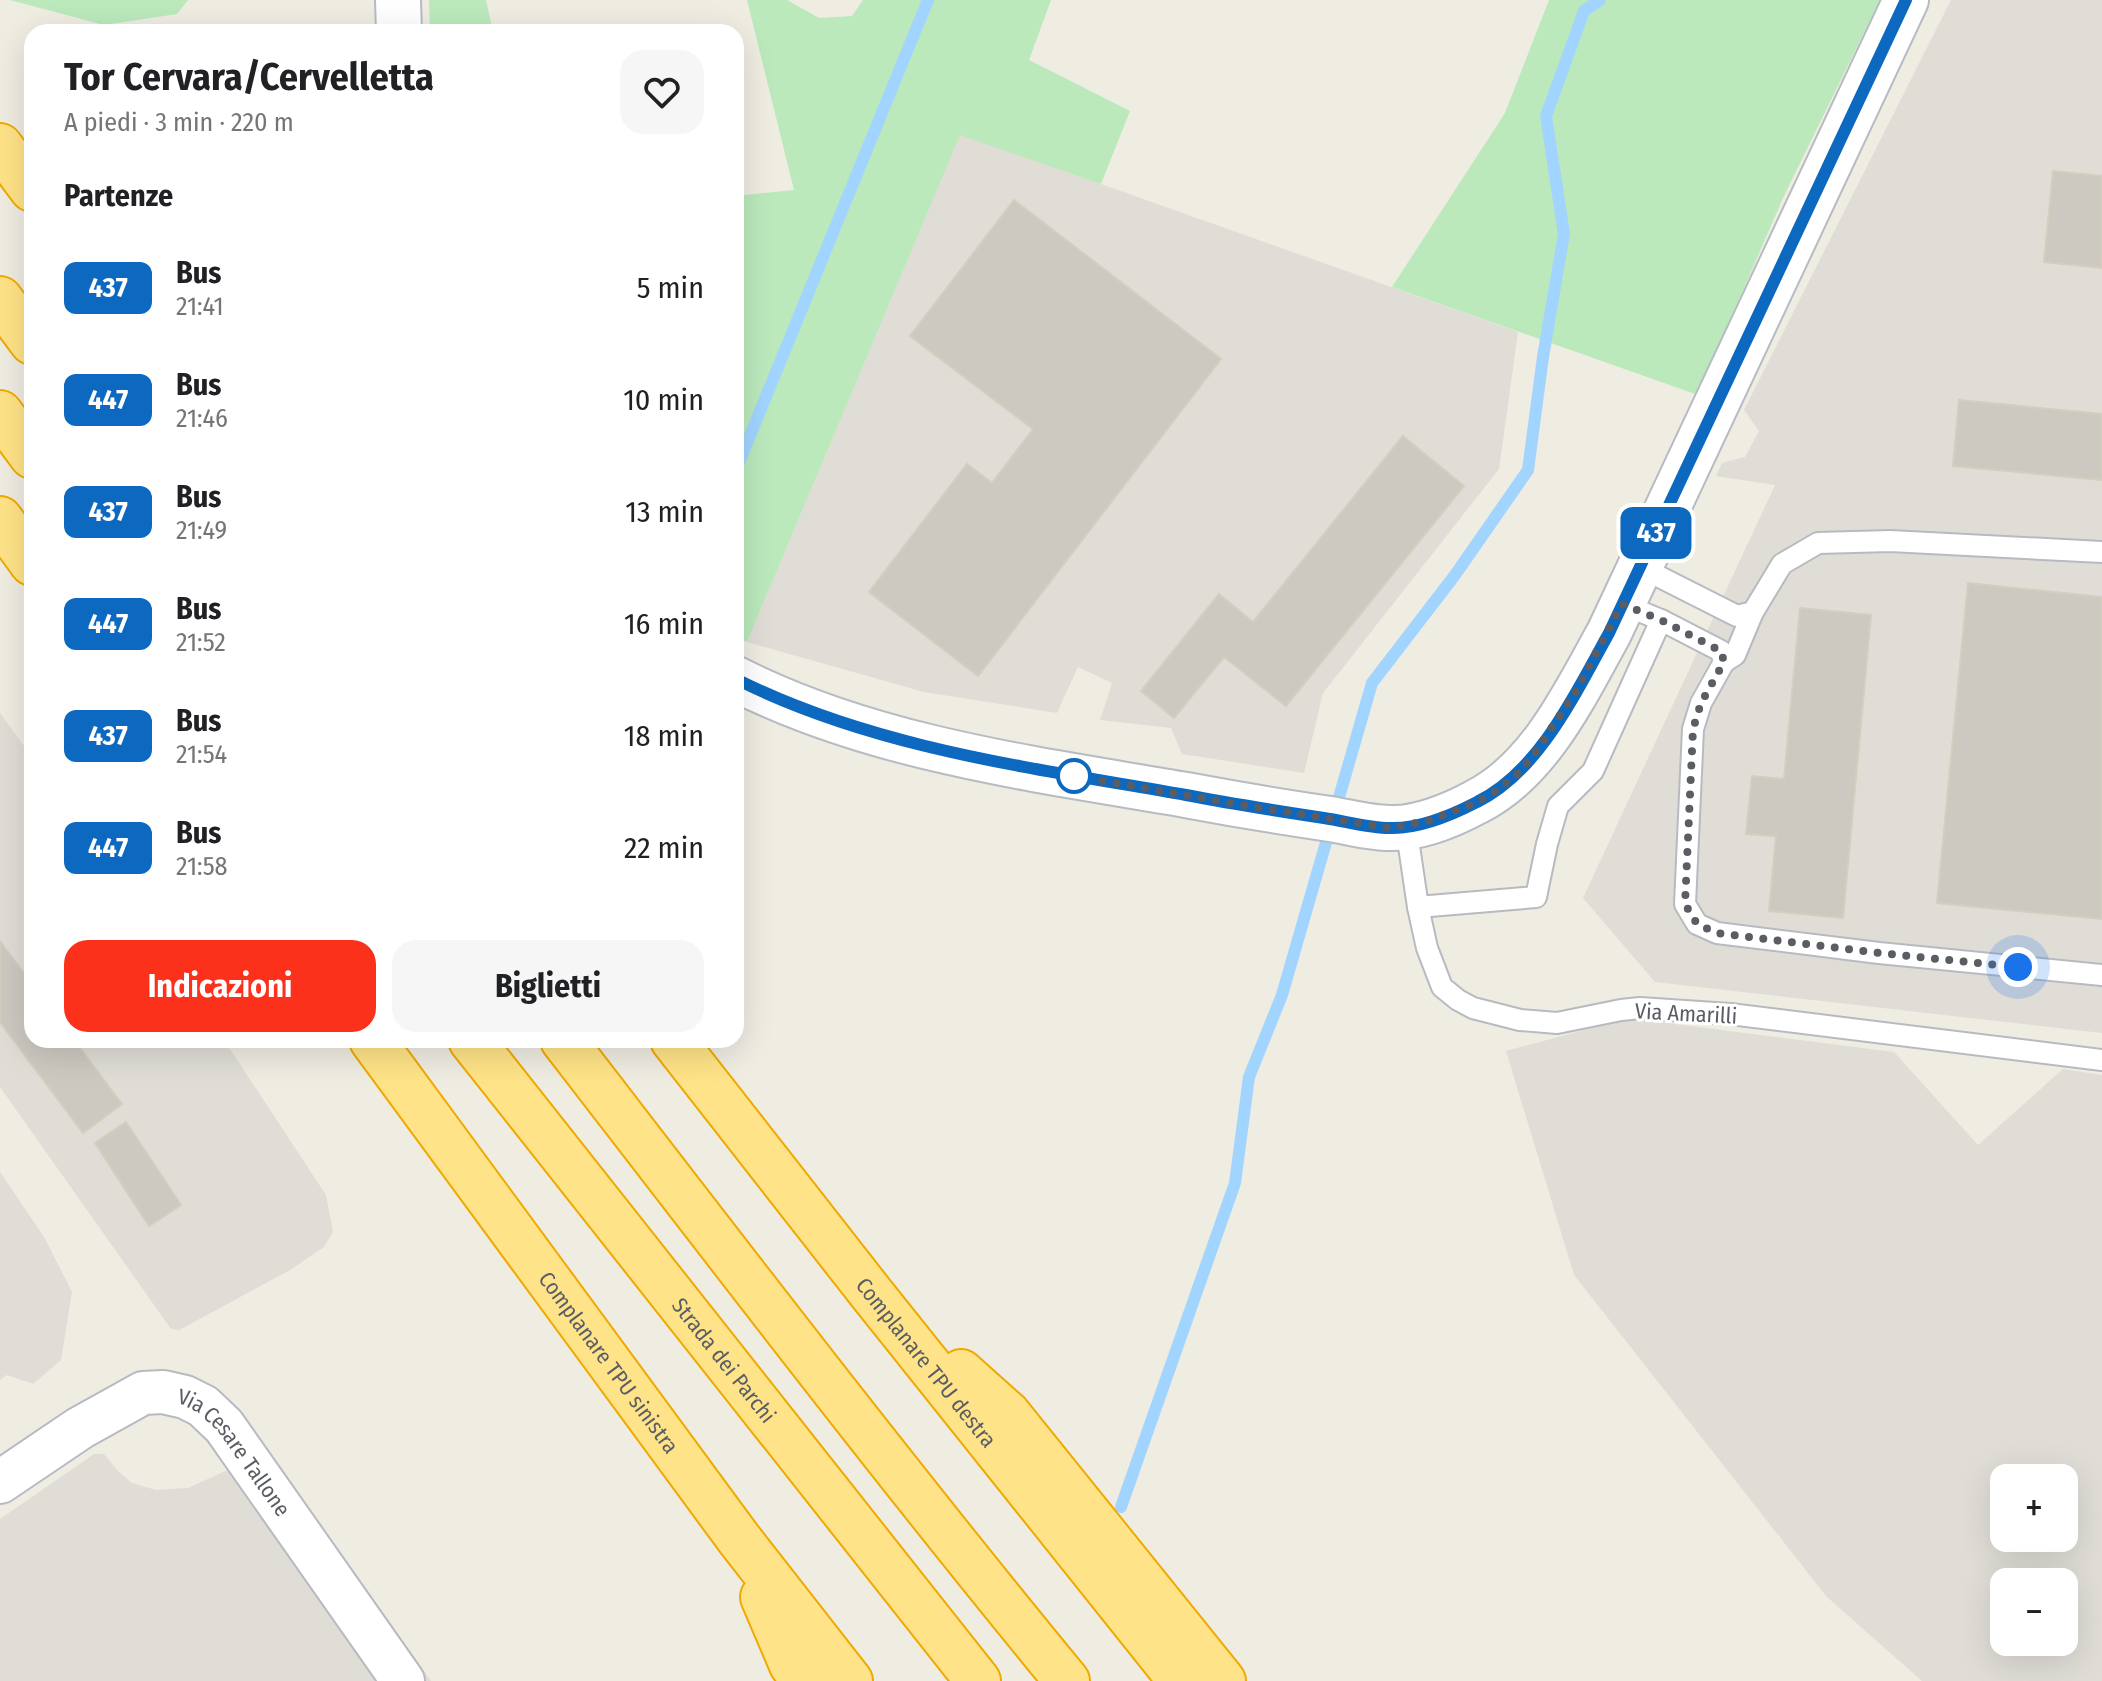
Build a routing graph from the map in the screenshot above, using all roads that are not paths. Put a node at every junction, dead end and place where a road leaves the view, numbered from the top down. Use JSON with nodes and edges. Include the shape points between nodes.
{"nodes":[{"id":1,"x":398,"y":0,"type":"edge"},
{"id":2,"x":1906,"y":0,"type":"edge"},
{"id":3,"x":399,"y":24,"type":"edge"},
{"id":4,"x":0,"y":146,"type":"edge"},
{"id":5,"x":24,"y":178,"type":"edge"},
{"id":6,"x":0,"y":299,"type":"edge"},
{"id":7,"x":24,"y":331,"type":"edge"},
{"id":8,"x":0,"y":413,"type":"edge"},
{"id":9,"x":24,"y":445,"type":"edge"},
{"id":10,"x":0,"y":519,"type":"edge"},
{"id":11,"x":24,"y":552,"type":"edge"},
{"id":12,"x":2102,"y":552,"type":"edge"},
{"id":13,"x":1641,"y":597,"type":"junction"},
{"id":14,"x":1753,"y":612,"type":"junction"},
{"id":15,"x":1724,"y":662,"type":"junction"},
{"id":16,"x":744,"y":682,"type":"edge"},
{"id":17,"x":1398,"y":827,"type":"junction"},
{"id":18,"x":1418,"y":907,"type":"junction"},
{"id":19,"x":2102,"y":975,"type":"edge"},
{"id":20,"x":378,"y":1048,"type":"edge"},
{"id":21,"x":477,"y":1048,"type":"edge"},
{"id":22,"x":569,"y":1048,"type":"edge"},
{"id":23,"x":679,"y":1048,"type":"edge"},
{"id":24,"x":2102,"y":1060,"type":"edge"},
{"id":25,"x":871,"y":1293,"type":"junction"},
{"id":26,"x":0,"y":1482,"type":"edge"},
{"id":27,"x":739,"y":1539,"type":"junction"},
{"id":28,"x":403,"y":1681,"type":"edge"},
{"id":29,"x":805,"y":1681,"type":"edge"},
{"id":30,"x":850,"y":1681,"type":"edge"},
{"id":31,"x":978,"y":1681,"type":"edge"},
{"id":32,"x":1067,"y":1681,"type":"edge"},
{"id":33,"x":1181,"y":1681,"type":"edge"},
{"id":34,"x":1223,"y":1681,"type":"edge"}],
"edges":[{"from":1,"to":3,"type":"street"},
{"from":2,"to":13,"type":"street"},
{"from":4,"to":5,"type":"highway"},
{"from":6,"to":7,"type":"highway"},
{"from":8,"to":9,"type":"highway"},
{"from":10,"to":11,"type":"highway"},
{"from":12,"to":14,"type":"lane","via":[[1890,541],[1818,543],[1782,564]]},
{"from":13,"to":14,"type":"lane","via":[[1737,616]]},
{"from":13,"to":15,"type":"lane","via":[[1721,651]]},
{"from":13,"to":17,"type":"street","via":[[1609,633],[1565,711],[1517,774],[1477,802]]},
{"from":13,"to":18,"type":"lane","via":[[1593,771],[1558,806],[1536,897]]},
{"from":14,"to":15,"type":"lane","via":[[1735,655]]},
{"from":15,"to":19,"type":"lane","via":[[1693,729],[1685,904],[1697,924],[1717,933]]},
{"from":16,"to":17,"type":"street","via":[[852,726],[905,741],[1046,771]]},
{"from":17,"to":18,"type":"lane","name":"Via Amarilli"},
{"from":18,"to":24,"type":"lane","name":"Via Amarilli","via":[[1442,987],[1473,1008],[1499,1016],[1557,1023],[1640,1008],[1730,1014]]},
{"from":20,"to":27,"type":"highway","name":"Complanare TPU sinistra"},
{"from":21,"to":31,"type":"highway","name":"Strada dei Parchi"},
{"from":22,"to":32,"type":"highway"},
{"from":23,"to":25,"type":"highway","name":"Complanare TPU destra"},
{"from":25,"to":33,"type":"highway","name":"Complanare TPU destra"},
{"from":25,"to":34,"type":"highway","via":[[1008,1414]]},
{"from":26,"to":28,"type":"street","name":"Via Cesare Tallone","via":[[143,1393],[185,1397],[224,1426]]},
{"from":27,"to":29,"type":"highway","via":[[792,1665]]},
{"from":27,"to":30,"type":"highway","name":"Complanare TPU sinistra"}]}
